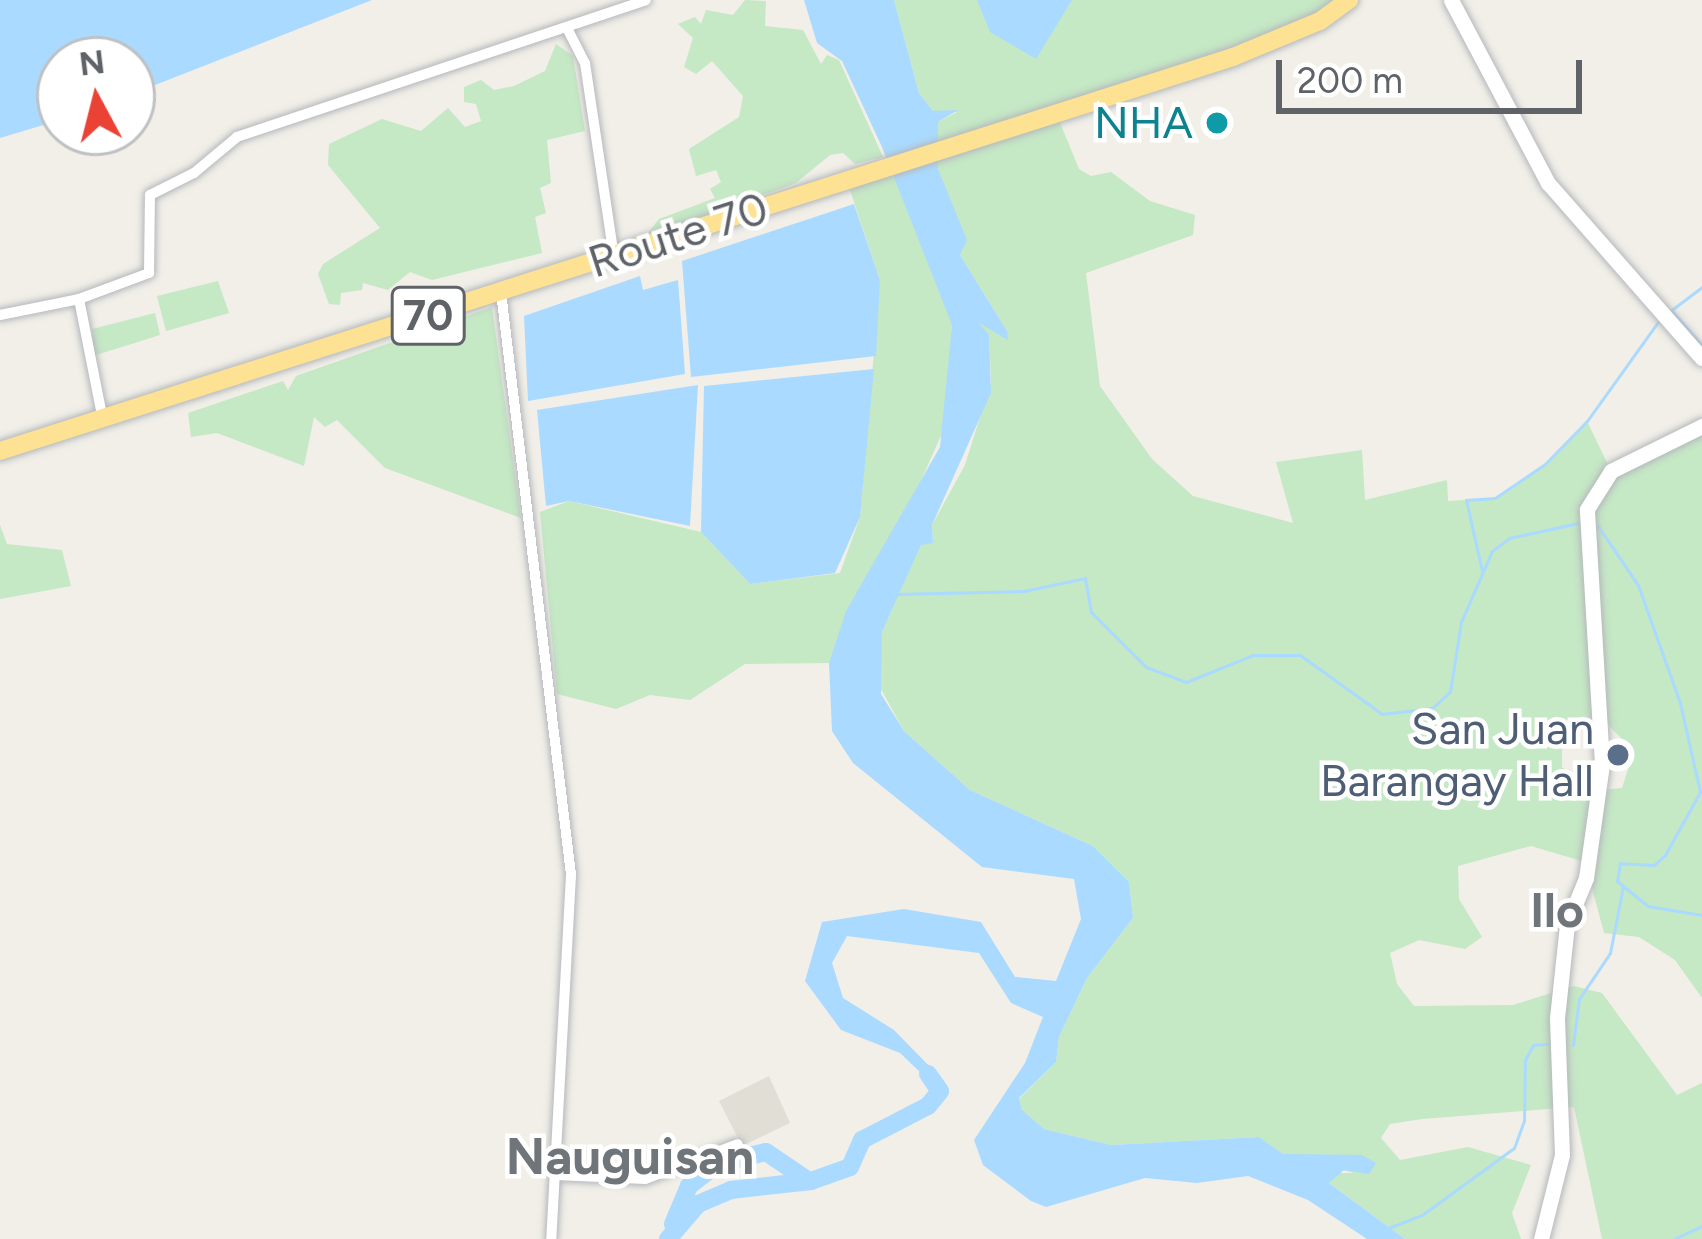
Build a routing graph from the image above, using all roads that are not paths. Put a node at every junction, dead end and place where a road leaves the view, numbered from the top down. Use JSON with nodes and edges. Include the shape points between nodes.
{"nodes":[{"id":1,"x":646,"y":0,"type":"edge"},
{"id":2,"x":1349,"y":0,"type":"edge"},
{"id":3,"x":1451,"y":0,"type":"edge"},
{"id":4,"x":567,"y":28,"type":"junction"},
{"id":5,"x":614,"y":256,"type":"junction"},
{"id":6,"x":501,"y":292,"type":"junction"},
{"id":7,"x":80,"y":299,"type":"junction"},
{"id":8,"x":0,"y":315,"type":"edge"},
{"id":9,"x":1702,"y":358,"type":"edge"},
{"id":10,"x":104,"y":423,"type":"junction"},
{"id":11,"x":1702,"y":426,"type":"edge"},
{"id":12,"x":0,"y":452,"type":"edge"},
{"id":13,"x":738,"y":1144,"type":"dead end"},
{"id":14,"x":556,"y":1175,"type":"junction"},
{"id":15,"x":551,"y":1239,"type":"edge"},
{"id":16,"x":1541,"y":1239,"type":"edge"}],
"edges":[{"from":1,"to":4,"type":"street"},
{"from":2,"to":5,"type":"highway","name":"Route 70","number":"70","via":[[1280,40]]},
{"from":3,"to":9,"type":"street","via":[[1548,183]]},
{"from":4,"to":5,"type":"street","via":[[585,63]]},
{"from":4,"to":7,"type":"street","via":[[237,137],[151,195],[148,273]]},
{"from":5,"to":6,"type":"highway","name":"Route 70","number":"70"},
{"from":6,"to":10,"type":"highway","name":"Route 70","number":"70"},
{"from":6,"to":14,"type":"street","via":[[571,875]]},
{"from":7,"to":8,"type":"street"},
{"from":7,"to":10,"type":"street"},
{"from":10,"to":12,"type":"highway","name":"Route 70","number":"70"},
{"from":11,"to":16,"type":"street","via":[[1611,471],[1587,508],[1602,764],[1586,878],[1567,924],[1557,1018],[1562,1155]]},
{"from":13,"to":14,"type":"street","via":[[645,1179]]},
{"from":14,"to":15,"type":"street"}]}
